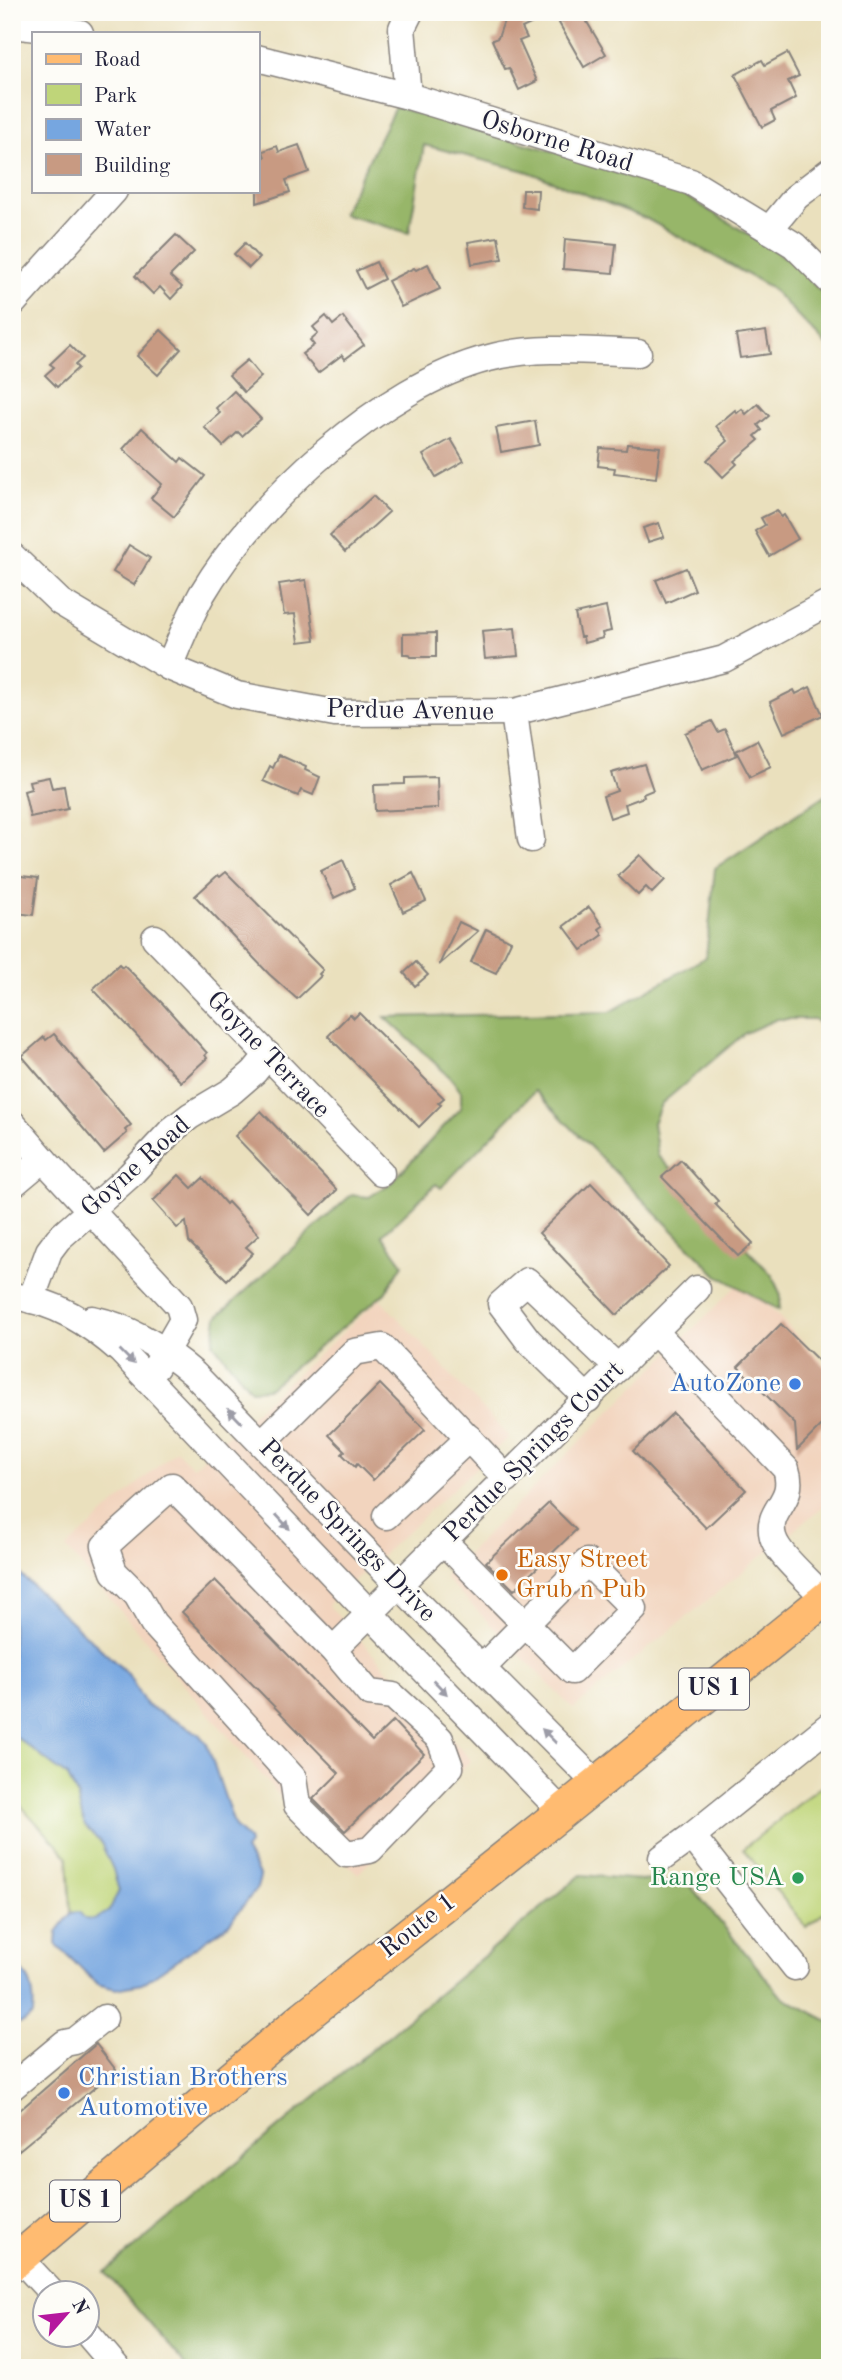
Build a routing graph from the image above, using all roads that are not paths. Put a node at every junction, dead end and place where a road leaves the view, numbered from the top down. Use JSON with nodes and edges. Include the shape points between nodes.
{"nodes":[{"id":1,"x":410,"y":12,"type":"edge"},
{"id":2,"x":12,"y":25,"type":"edge"},
{"id":3,"x":72,"y":32,"type":"edge"},
{"id":4,"x":259,"y":59,"type":"edge"},
{"id":5,"x":408,"y":96,"type":"junction"},
{"id":6,"x":830,"y":171,"type":"edge"},
{"id":7,"x":113,"y":192,"type":"edge"},
{"id":8,"x":769,"y":230,"type":"junction"},
{"id":9,"x":830,"y":281,"type":"edge"},
{"id":10,"x":12,"y":304,"type":"edge"},
{"id":11,"x":638,"y":353,"type":"dead end"},
{"id":12,"x":12,"y":556,"type":"edge"},
{"id":13,"x":830,"y":602,"type":"edge"},
{"id":14,"x":169,"y":667,"type":"junction"},
{"id":15,"x":514,"y":712,"type":"junction"},
{"id":16,"x":531,"y":839,"type":"dead end"},
{"id":17,"x":155,"y":938,"type":"dead end"},
{"id":18,"x":268,"y":1055,"type":"junction"},
{"id":19,"x":12,"y":1123,"type":"edge"},
{"id":20,"x":43,"y":1159,"type":"junction"},
{"id":21,"x":381,"y":1173,"type":"dead end"},
{"id":22,"x":12,"y":1185,"type":"edge"},
{"id":23,"x":90,"y":1210,"type":"junction"},
{"id":24,"x":697,"y":1289,"type":"dead end"},
{"id":25,"x":22,"y":1298,"type":"edge"},
{"id":26,"x":73,"y":1315,"type":"junction"},
{"id":27,"x":655,"y":1332,"type":"junction"},
{"id":28,"x":165,"y":1352,"type":"junction"},
{"id":29,"x":618,"y":1368,"type":"junction"},
{"id":30,"x":149,"y":1380,"type":"junction"},
{"id":31,"x":588,"y":1398,"type":"junction"},
{"id":32,"x":469,"y":1438,"type":"junction"},
{"id":33,"x":262,"y":1443,"type":"junction"},
{"id":34,"x":508,"y":1479,"type":"junction"},
{"id":35,"x":386,"y":1516,"type":"dead end"},
{"id":36,"x":444,"y":1542,"type":"junction"},
{"id":37,"x":400,"y":1586,"type":"junction"},
{"id":38,"x":828,"y":1599,"type":"edge"},
{"id":39,"x":371,"y":1615,"type":"junction"},
{"id":40,"x":333,"y":1650,"type":"junction"},
{"id":41,"x":482,"y":1668,"type":"junction"},
{"id":42,"x":830,"y":1725,"type":"edge"},
{"id":43,"x":597,"y":1784,"type":"junction"},
{"id":44,"x":562,"y":1812,"type":"junction"},
{"id":45,"x":692,"y":1836,"type":"junction"},
{"id":46,"x":662,"y":1858,"type":"dead end"},
{"id":47,"x":795,"y":1967,"type":"dead end"},
{"id":48,"x":104,"y":2018,"type":"dead end"},
{"id":49,"x":12,"y":2087,"type":"edge"},
{"id":50,"x":15,"y":2257,"type":"edge"},
{"id":51,"x":37,"y":2278,"type":"edge"},
{"id":52,"x":100,"y":2348,"type":"edge"},
{"id":53,"x":117,"y":2368,"type":"edge"}],
"edges":[{"from":1,"to":5,"type":"street","via":[[402,28]]},
{"from":2,"to":3,"type":"street"},
{"from":4,"to":5,"type":"street","name":"Osborne Road"},
{"from":5,"to":8,"type":"street","name":"Osborne Road","via":[[691,183]]},
{"from":6,"to":8,"type":"street","via":[[796,197]]},
{"from":7,"to":10,"type":"street"},
{"from":8,"to":9,"type":"street","name":"Osborne Road","via":[[794,245]]},
{"from":11,"to":14,"type":"street","via":[[580,350],[491,357],[430,380],[392,403],[310,466],[263,514],[204,592]]},
{"from":12,"to":14,"type":"street","name":"Perdue Avenue","via":[[60,602]]},
{"from":13,"to":15,"type":"street","name":"Perdue Avenue","via":[[724,659]]},
{"from":14,"to":15,"type":"street","name":"Perdue Avenue","via":[[237,695],[335,713]]},
{"from":15,"to":16,"type":"street"},
{"from":17,"to":18,"type":"street","name":"Goyne Terrace"},
{"from":18,"to":21,"type":"street","name":"Goyne Terrace"},
{"from":18,"to":23,"type":"street","name":"Goyne Road","via":[[233,1091],[172,1130]]},
{"from":19,"to":20,"type":"street"},
{"from":20,"to":22,"type":"street"},
{"from":20,"to":23,"type":"street"},
{"from":23,"to":25,"type":"street","name":"Goyne Road","via":[[58,1239]]},
{"from":23,"to":28,"type":"street","via":[[179,1306],[183,1320]]},
{"from":24,"to":27,"type":"street","name":"Perdue Springs Court"},
{"from":25,"to":26,"type":"street","name":"Perdue Springs Drive"},
{"from":26,"to":28,"type":"street","name":"Perdue Springs Drive","via":[[125,1330]]},
{"from":26,"to":30,"type":"street","name":"Perdue Springs Drive","one_way":true,"via":[[99,1331]]},
{"from":27,"to":29,"type":"street","name":"Perdue Springs Court"},
{"from":27,"to":38,"type":"street","via":[[786,1469],[789,1492],[775,1513],[773,1536],[778,1548]]},
{"from":28,"to":30,"type":"street"},
{"from":33,"to":28,"type":"street","name":"Perdue Springs Drive","one_way":true,"via":[[194,1374]]},
{"from":29,"to":31,"type":"street","name":"Perdue Springs Court"},
{"from":29,"to":31,"type":"street","via":[[527,1281],[501,1304],[528,1340]]},
{"from":30,"to":39,"type":"street","name":"Perdue Springs Drive","one_way":true},
{"from":31,"to":34,"type":"street","name":"Perdue Springs Court"},
{"from":32,"to":33,"type":"street","via":[[382,1348],[354,1352]]},
{"from":32,"to":34,"type":"street"},
{"from":32,"to":35,"type":"street"},
{"from":33,"to":37,"type":"street","name":"Perdue Springs Drive"},
{"from":34,"to":36,"type":"street","name":"Perdue Springs Court"},
{"from":36,"to":37,"type":"street","name":"Perdue Springs Court"},
{"from":36,"to":41,"type":"street","via":[[525,1624]]},
{"from":37,"to":39,"type":"street","name":"Perdue Springs Court"},
{"from":37,"to":41,"type":"street","name":"Perdue Springs Drive"},
{"from":38,"to":43,"type":"main road","name":"Route 1","number":"US 1"},
{"from":39,"to":40,"type":"street","name":"Perdue Springs Court"},
{"from":39,"to":44,"type":"street","name":"Perdue Springs Drive","one_way":true},
{"from":40,"to":40,"type":"street","via":[[172,1486],[105,1546],[114,1572],[137,1595],[153,1623],[293,1777],[297,1805],[346,1854],[370,1850],[450,1767],[440,1739],[393,1696],[369,1693]]},
{"from":43,"to":41,"type":"street","name":"Perdue Springs Drive","one_way":true},
{"from":42,"to":45,"type":"street"},
{"from":43,"to":44,"type":"main road","name":"Route 1","number":"US 1"},
{"from":44,"to":50,"type":"main road","name":"Route 1","number":"US 1","via":[[304,2017]]},
{"from":45,"to":46,"type":"street"},
{"from":45,"to":47,"type":"street"},
{"from":48,"to":49,"type":"street"},
{"from":50,"to":51,"type":"street"},
{"from":52,"to":53,"type":"street"}]}
